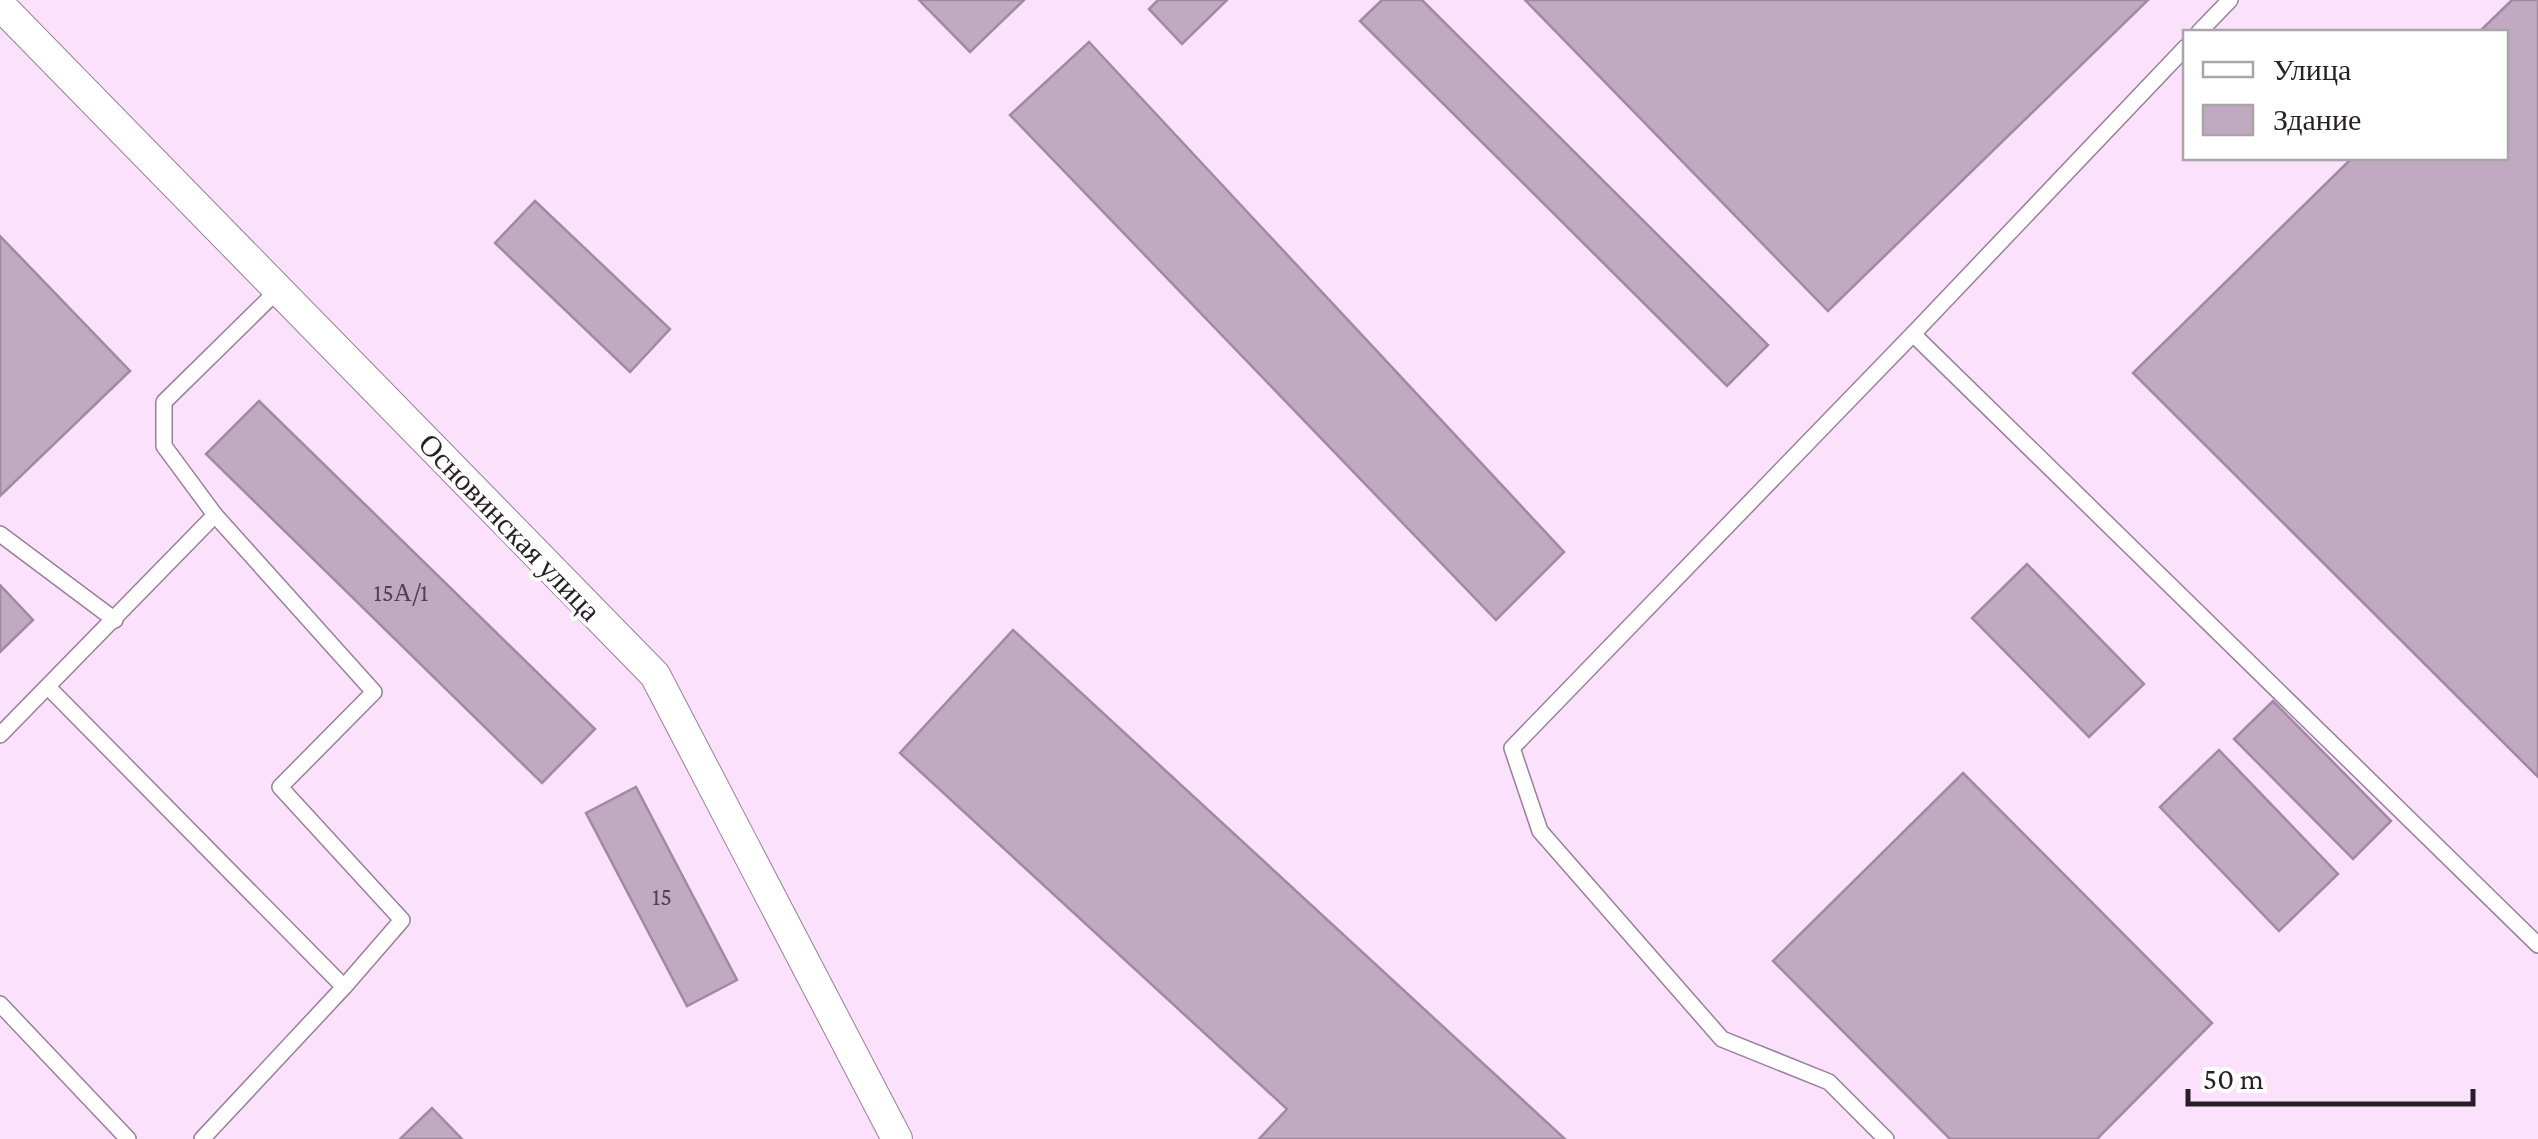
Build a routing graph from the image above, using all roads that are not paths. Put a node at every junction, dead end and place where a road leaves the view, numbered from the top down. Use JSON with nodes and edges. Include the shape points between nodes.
{"nodes":[{"id":1,"x":2230,"y":0,"type":"edge"},
{"id":2,"x":0,"y":5,"type":"edge"},
{"id":3,"x":2201,"y":30,"type":"edge"},
{"id":4,"x":2183,"y":50,"type":"edge"},
{"id":5,"x":278,"y":290,"type":"junction"},
{"id":6,"x":1914,"y":334,"type":"junction"},
{"id":7,"x":215,"y":515,"type":"junction"},
{"id":8,"x":0,"y":534,"type":"edge"},
{"id":9,"x":115,"y":620,"type":"junction"},
{"id":10,"x":48,"y":687,"type":"junction"},
{"id":11,"x":0,"y":734,"type":"edge"},
{"id":12,"x":2538,"y":945,"type":"edge"},
{"id":13,"x":344,"y":988,"type":"junction"},
{"id":14,"x":0,"y":1004,"type":"edge"},
{"id":15,"x":128,"y":1139,"type":"edge"},
{"id":16,"x":202,"y":1139,"type":"edge"},
{"id":17,"x":897,"y":1139,"type":"edge"},
{"id":18,"x":1886,"y":1139,"type":"edge"}],
"edges":[{"from":1,"to":3,"type":"lane"},
{"from":2,"to":5,"type":"street","name":"Основинская улица"},
{"from":4,"to":6,"type":"lane"},
{"from":5,"to":7,"type":"lane","via":[[164,402],[164,446]]},
{"from":5,"to":17,"type":"street","name":"Основинская улица","via":[[655,675]]},
{"from":6,"to":12,"type":"lane"},
{"from":6,"to":18,"type":"lane","via":[[1512,748],[1540,831],[1722,1039],[1829,1082]]},
{"from":7,"to":9,"type":"lane"},
{"from":7,"to":13,"type":"lane","via":[[374,692],[280,787],[402,920]]},
{"from":8,"to":9,"type":"lane"},
{"from":9,"to":10,"type":"lane"},
{"from":10,"to":11,"type":"lane"},
{"from":10,"to":13,"type":"lane"},
{"from":13,"to":16,"type":"lane"},
{"from":14,"to":15,"type":"lane"}]}
